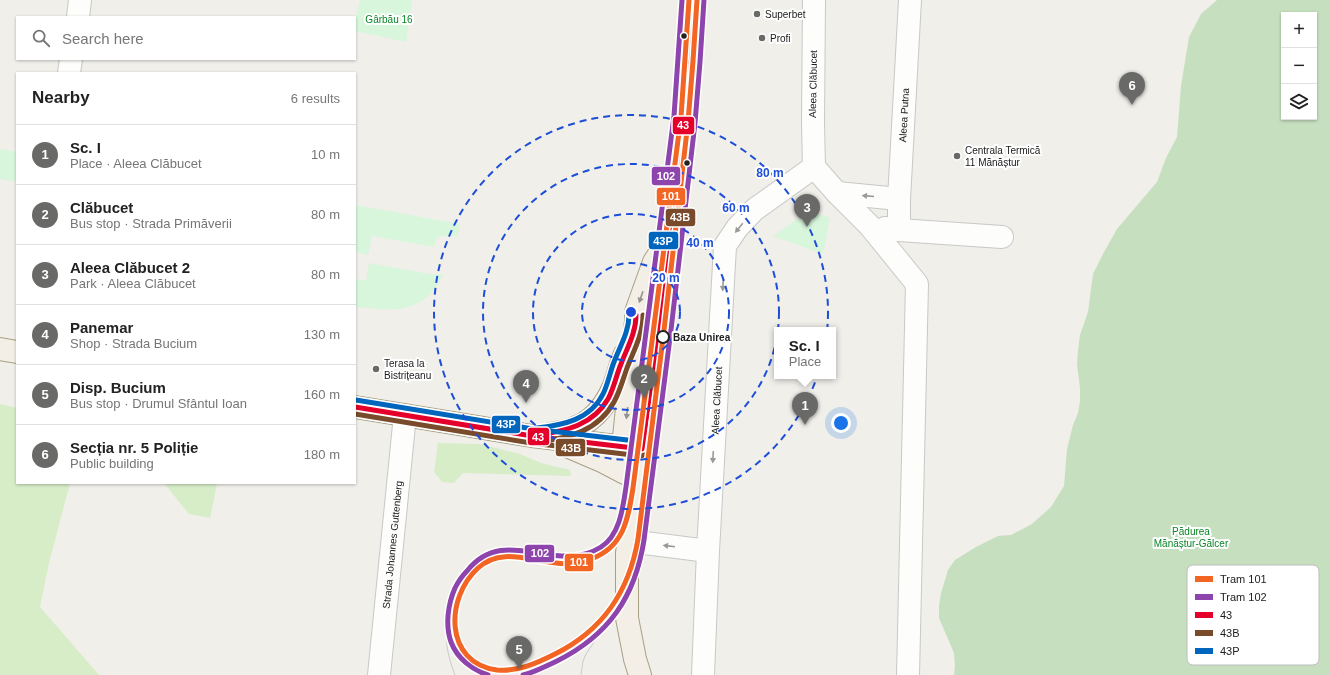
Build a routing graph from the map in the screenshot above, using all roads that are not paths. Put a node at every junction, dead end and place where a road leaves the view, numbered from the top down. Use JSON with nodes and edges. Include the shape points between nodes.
{"nodes":[{"id":1,"x":80,"y":0,"type":"edge"},
{"id":2,"x":692,"y":0,"type":"edge"},
{"id":3,"x":814,"y":0,"type":"edge"},
{"id":4,"x":910,"y":0,"type":"edge"},
{"id":5,"x":78,"y":16,"type":"edge"},
{"id":6,"x":71,"y":60,"type":"edge"},
{"id":7,"x":69,"y":72,"type":"edge"},
{"id":8,"x":814,"y":167,"type":"junction"},
{"id":9,"x":837,"y":193,"type":"junction"},
{"id":10,"x":899,"y":199,"type":"junction"},
{"id":11,"x":870,"y":226,"type":"junction"},
{"id":12,"x":899,"y":230,"type":"junction"},
{"id":13,"x":670,"y":237,"type":"junction"},
{"id":14,"x":1002,"y":237,"type":"dead end"},
{"id":15,"x":634,"y":332,"type":"junction"},
{"id":16,"x":0,"y":349,"type":"edge"},
{"id":17,"x":16,"y":352,"type":"edge"},
{"id":18,"x":356,"y":407,"type":"edge"},
{"id":19,"x":405,"y":415,"type":"junction"},
{"id":20,"x":532,"y":436,"type":"junction"},
{"id":21,"x":633,"y":448,"type":"junction"},
{"id":22,"x":625,"y":473,"type":"junction"},
{"id":23,"x":635,"y":493,"type":"junction"},
{"id":24,"x":629,"y":541,"type":"junction"},
{"id":25,"x":708,"y":551,"type":"junction"},
{"id":26,"x":379,"y":675,"type":"edge"},
{"id":27,"x":640,"y":675,"type":"edge"},
{"id":28,"x":703,"y":675,"type":"edge"},
{"id":29,"x":908,"y":675,"type":"edge"}],
"edges":[{"from":1,"to":5,"type":"street"},
{"from":2,"to":13,"type":"main road","via":[[685,109]]},
{"from":3,"to":8,"type":"street","name":"Aleea Clăbucet"},
{"from":4,"to":10,"type":"street","name":"Aleea Putna"},
{"from":6,"to":7,"type":"street"},
{"from":8,"to":9,"type":"street"},
{"from":8,"to":25,"type":"street","name":"Aleea Clăbucet","one_way":true,"via":[[754,210],[725,246]]},
{"from":10,"to":9,"type":"street","one_way":true},
{"from":9,"to":11,"type":"street"},
{"from":10,"to":12,"type":"street","name":"Aleea Putna"},
{"from":11,"to":12,"type":"street"},
{"from":11,"to":29,"type":"street","via":[[918,284]]},
{"from":12,"to":14,"type":"street"},
{"from":13,"to":15,"type":"main road","one_way":true,"via":[[647,278],[636,312]]},
{"from":13,"to":21,"type":"main road","via":[[661,314]]},
{"from":15,"to":20,"type":"main road","via":[[614,386],[597,414],[581,426],[558,433]]},
{"from":15,"to":21,"type":"main road","one_way":true,"via":[[630,391]]},
{"from":16,"to":17,"type":"main road"},
{"from":18,"to":19,"type":"main road"},
{"from":19,"to":20,"type":"main road"},
{"from":19,"to":26,"type":"street","name":"Strada Johannes Guttenberg"},
{"from":20,"to":21,"type":"main road"},
{"from":20,"to":22,"type":"main road","via":[[572,448]]},
{"from":21,"to":22,"type":"main road"},
{"from":21,"to":23,"type":"main road"},
{"from":22,"to":23,"type":"main road"},
{"from":23,"to":24,"type":"main road"},
{"from":25,"to":24,"type":"street","one_way":true},
{"from":24,"to":27,"type":"main road","via":[[627,618]]},
{"from":25,"to":28,"type":"street","name":"Aleea Clăbucet"}]}
